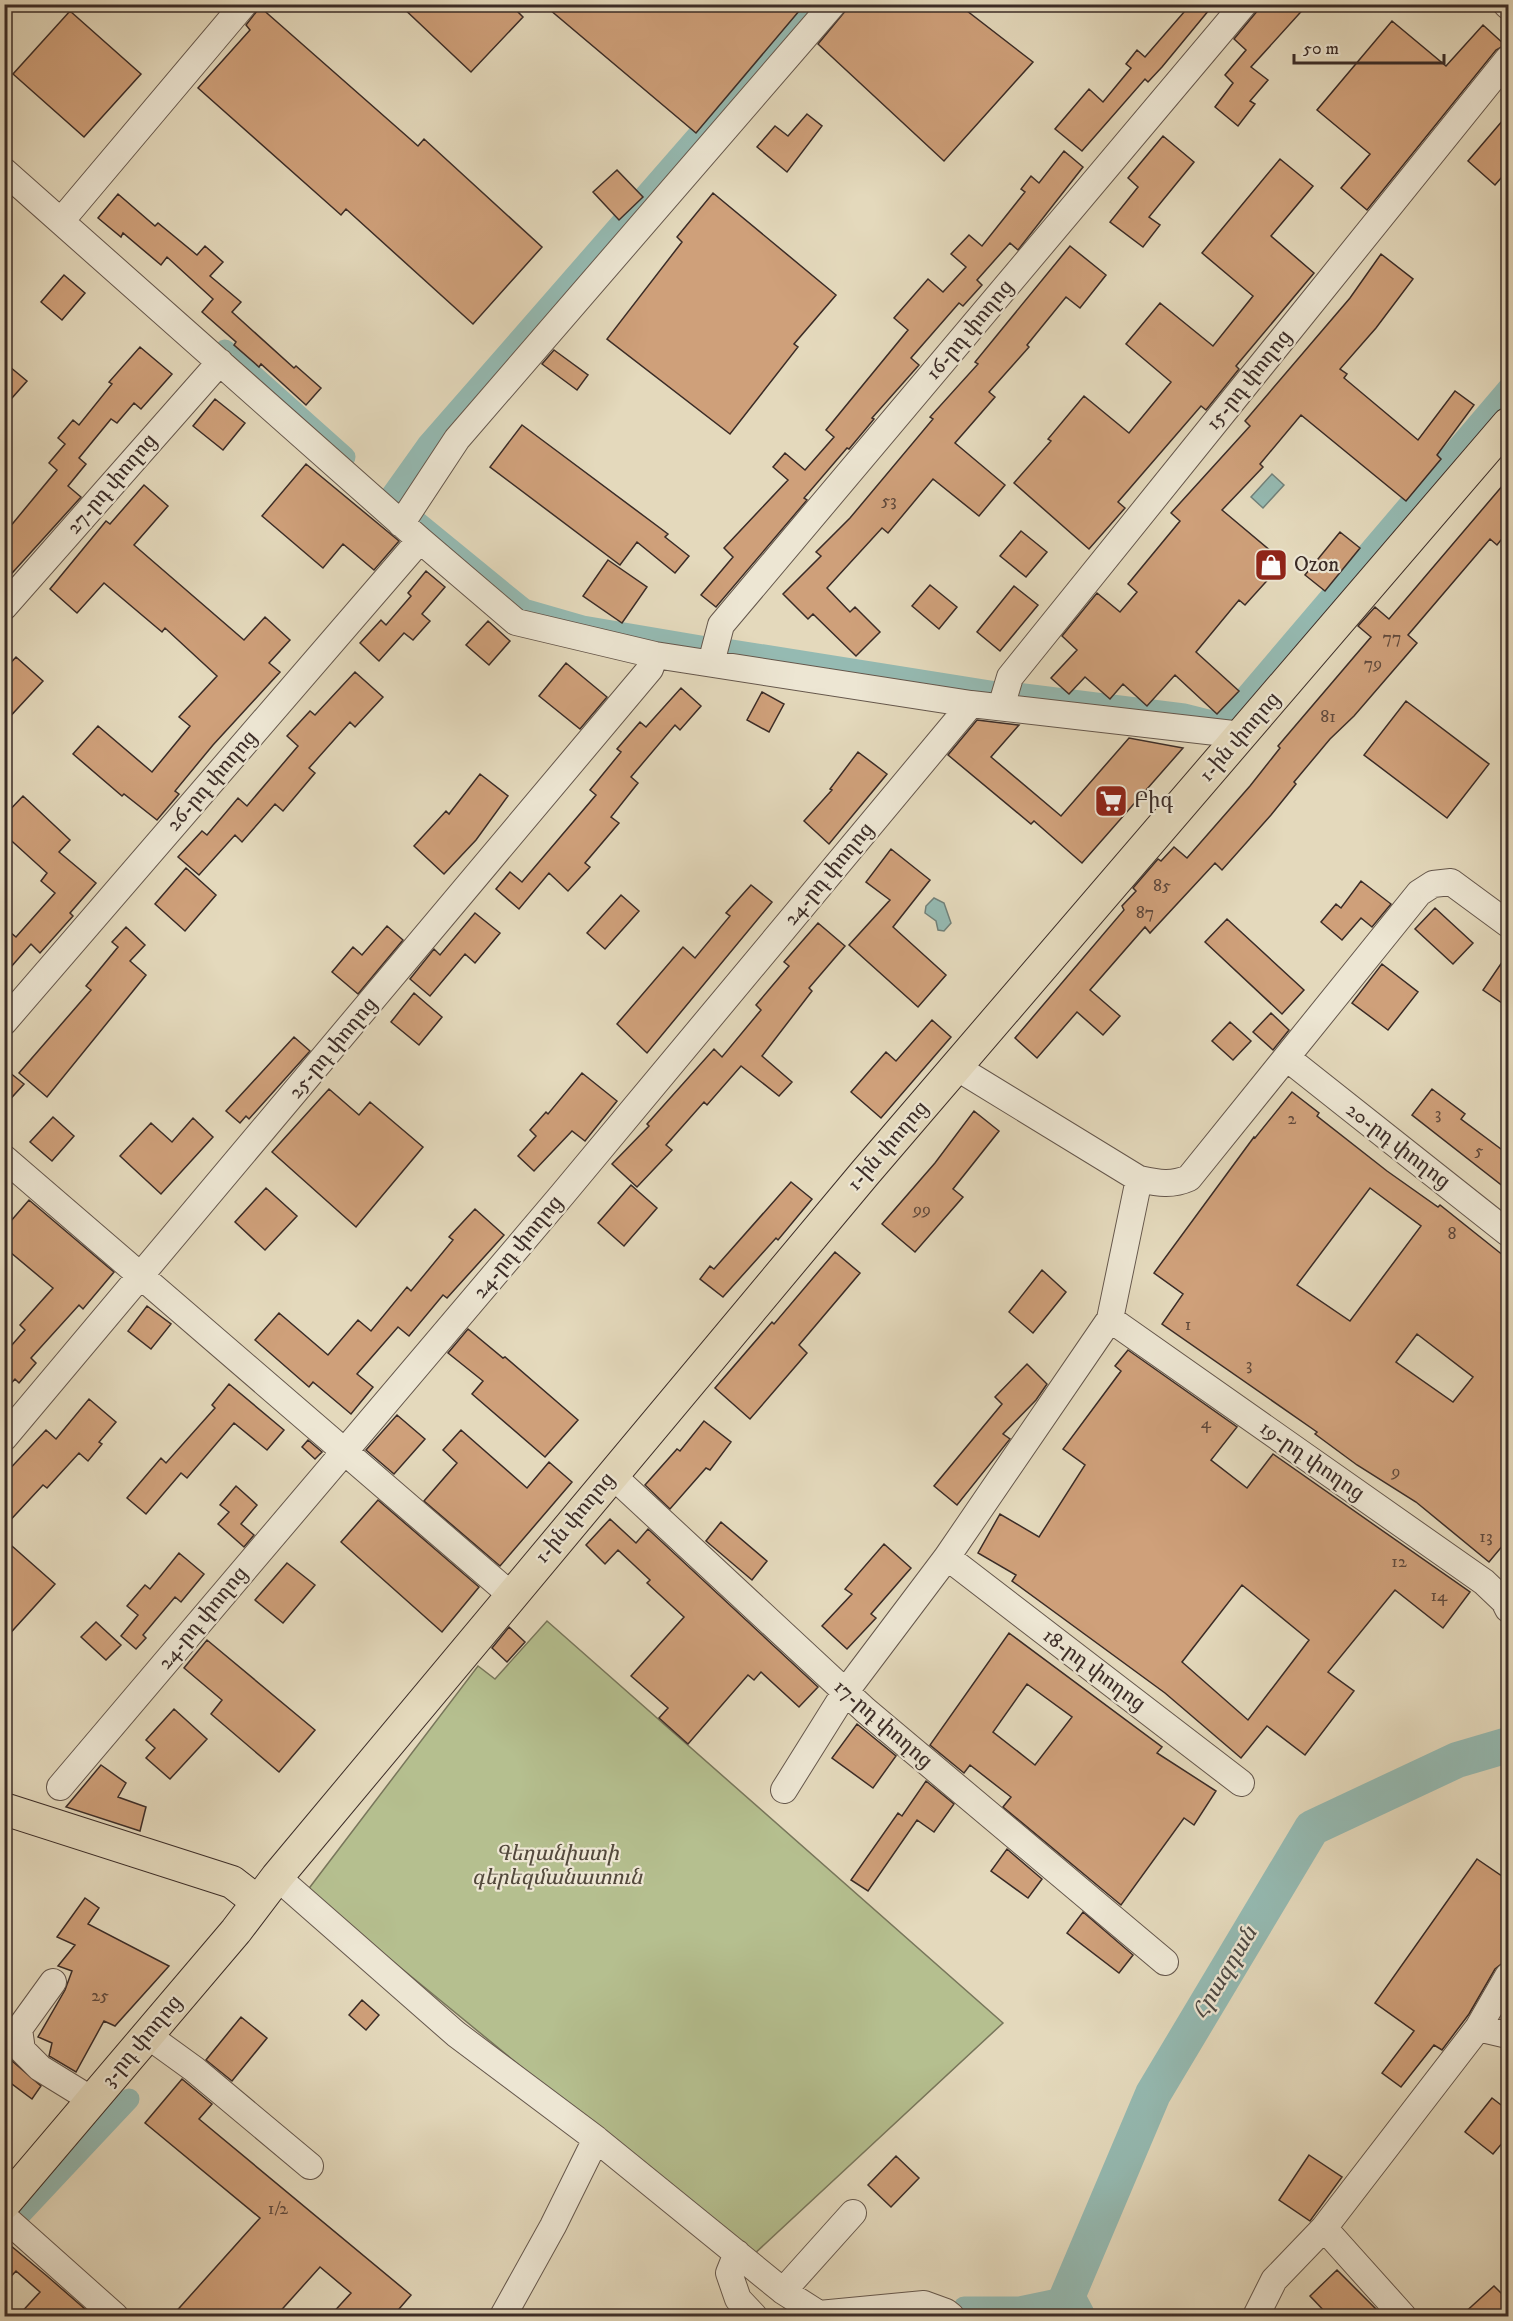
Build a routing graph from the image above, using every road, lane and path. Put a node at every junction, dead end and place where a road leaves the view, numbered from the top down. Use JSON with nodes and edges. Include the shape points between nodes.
{"nodes":[{"id":1,"x":244,"y":4,"type":"edge"},
{"id":2,"x":833,"y":4,"type":"edge"},
{"id":3,"x":1244,"y":4,"type":"edge"},
{"id":4,"x":1509,"y":59,"type":"edge"},
{"id":5,"x":9,"y":183,"type":"edge"},
{"id":6,"x":61,"y":221,"type":"junction"},
{"id":7,"x":220,"y":362,"type":"junction"},
{"id":8,"x":1509,"y":424,"type":"edge"},
{"id":9,"x":410,"y":532,"type":"junction"},
{"id":10,"x":4,"y":606,"type":"edge"},
{"id":11,"x":655,"y":655,"type":"junction"},
{"id":12,"x":711,"y":663,"type":"junction"},
{"id":13,"x":971,"y":704,"type":"junction"},
{"id":14,"x":1001,"y":707,"type":"junction"},
{"id":15,"x":1242,"y":735,"type":"junction"},
{"id":16,"x":1509,"y":924,"type":"edge"},
{"id":17,"x":4,"y":1022,"type":"edge"},
{"id":18,"x":1287,"y":1058,"type":"junction"},
{"id":19,"x":956,"y":1067,"type":"junction"},
{"id":20,"x":4,"y":1158,"type":"edge"},
{"id":21,"x":1139,"y":1179,"type":"junction"},
{"id":22,"x":1509,"y":1233,"type":"edge"},
{"id":23,"x":143,"y":1276,"type":"junction"},
{"id":24,"x":1110,"y":1319,"type":"junction"},
{"id":25,"x":4,"y":1438,"type":"edge"},
{"id":26,"x":345,"y":1452,"type":"junction"},
{"id":27,"x":612,"y":1475,"type":"junction"},
{"id":28,"x":947,"y":1557,"type":"junction"},
{"id":29,"x":511,"y":1595,"type":"junction"},
{"id":30,"x":1509,"y":1609,"type":"edge"},
{"id":31,"x":846,"y":1691,"type":"junction"},
{"id":32,"x":1241,"y":1783,"type":"dead end"},
{"id":33,"x":60,"y":1787,"type":"dead end"},
{"id":34,"x":784,"y":1790,"type":"dead end"},
{"id":35,"x":4,"y":1809,"type":"edge"},
{"id":36,"x":277,"y":1877,"type":"junction"},
{"id":37,"x":258,"y":1902,"type":"junction"},
{"id":38,"x":1165,"y":1962,"type":"dead end"},
{"id":39,"x":1509,"y":1976,"type":"edge"},
{"id":40,"x":53,"y":1982,"type":"dead end"},
{"id":41,"x":1478,"y":2028,"type":"junction"},
{"id":42,"x":147,"y":2035,"type":"junction"},
{"id":43,"x":1509,"y":2035,"type":"edge"},
{"id":44,"x":92,"y":2100,"type":"junction"},
{"id":45,"x":596,"y":2139,"type":"junction"},
{"id":46,"x":310,"y":2166,"type":"dead end"},
{"id":47,"x":4,"y":2204,"type":"edge"},
{"id":48,"x":853,"y":2213,"type":"dead end"},
{"id":49,"x":4,"y":2217,"type":"edge"},
{"id":50,"x":1324,"y":2228,"type":"junction"},
{"id":51,"x":737,"y":2253,"type":"junction"},
{"id":52,"x":783,"y":2291,"type":"junction"},
{"id":53,"x":115,"y":2316,"type":"edge"},
{"id":54,"x":503,"y":2316,"type":"edge"},
{"id":55,"x":754,"y":2316,"type":"edge"},
{"id":56,"x":951,"y":2316,"type":"edge"},
{"id":57,"x":1256,"y":2316,"type":"edge"},
{"id":58,"x":1402,"y":2316,"type":"edge"}],
"edges":[{"from":1,"to":6,"type":"street"},
{"from":2,"to":9,"type":"street","name":"26-րդ փողոց","via":[[457,439]]},
{"from":3,"to":12,"type":"street","name":"16-րդ փողոց","via":[[721,625]]},
{"from":4,"to":14,"type":"street","name":"15-րդ փողոց","via":[[1010,677]]},
{"from":5,"to":6,"type":"street"},
{"from":6,"to":7,"type":"street"},
{"from":7,"to":9,"type":"street"},
{"from":7,"to":10,"type":"street","name":"27-րդ փողոց"},
{"from":8,"to":15,"type":"main road","name":"1-ին փողոց"},
{"from":9,"to":11,"type":"street","via":[[516,622]]},
{"from":9,"to":17,"type":"street","name":"26-րդ փողոց"},
{"from":11,"to":12,"type":"street"},
{"from":11,"to":23,"type":"street","name":"25-րդ փողոց","via":[[650,669]]},
{"from":12,"to":13,"type":"street"},
{"from":13,"to":14,"type":"street"},
{"from":13,"to":26,"type":"street","name":"24-րդ փողոց"},
{"from":14,"to":15,"type":"street"},
{"from":15,"to":19,"type":"main road","name":"1-ին փողոց"},
{"from":16,"to":18,"type":"street","via":[[1451,882],[1433,884],[1419,892]]},
{"from":18,"to":21,"type":"street","via":[[1190,1178],[1163,1185]]},
{"from":18,"to":22,"type":"street","name":"20-րդ փողոց"},
{"from":19,"to":21,"type":"street"},
{"from":19,"to":27,"type":"main road","name":"1-ին փողոց"},
{"from":20,"to":23,"type":"street"},
{"from":21,"to":24,"type":"street"},
{"from":23,"to":25,"type":"street","name":"25-րդ փողոց"},
{"from":23,"to":26,"type":"street"},
{"from":24,"to":28,"type":"street"},
{"from":24,"to":30,"type":"street","name":"19-րդ փողոց","via":[[1484,1582]]},
{"from":26,"to":29,"type":"street"},
{"from":26,"to":33,"type":"street","name":"24-րդ փողոց"},
{"from":27,"to":29,"type":"main road","name":"1-ին փողոց"},
{"from":27,"to":31,"type":"street","name":"17-րդ փողոց"},
{"from":28,"to":31,"type":"street"},
{"from":28,"to":32,"type":"street","name":"18-րդ փողոց"},
{"from":29,"to":36,"type":"main road","name":"1-ին փողոց"},
{"from":31,"to":34,"type":"street"},
{"from":31,"to":38,"type":"street","name":"17-րդ փողոց"},
{"from":35,"to":37,"type":"main road","via":[[232,1882]]},
{"from":36,"to":37,"type":"main road","name":"3-րդ փողոց"},
{"from":36,"to":45,"type":"street","via":[[456,2034]]},
{"from":37,"to":42,"type":"main road","name":"3-րդ փողոց"},
{"from":39,"to":41,"type":"street"},
{"from":40,"to":44,"type":"street","via":[[19,2029],[22,2050],[40,2068]]},
{"from":41,"to":43,"type":"street"},
{"from":41,"to":50,"type":"street"},
{"from":42,"to":44,"type":"main road","name":"3-րդ փողոց"},
{"from":42,"to":46,"type":"street"},
{"from":44,"to":47,"type":"main road","name":"3-րդ փողոց"},
{"from":45,"to":51,"type":"street"},
{"from":45,"to":54,"type":"street"},
{"from":48,"to":52,"type":"street"},
{"from":49,"to":53,"type":"street"},
{"from":50,"to":57,"type":"street","via":[[1274,2280]]},
{"from":50,"to":58,"type":"street"},
{"from":51,"to":52,"type":"street"},
{"from":51,"to":55,"type":"street","via":[[729,2272],[738,2299]]},
{"from":52,"to":56,"type":"street","via":[[819,2314],[924,2304]]}]}
